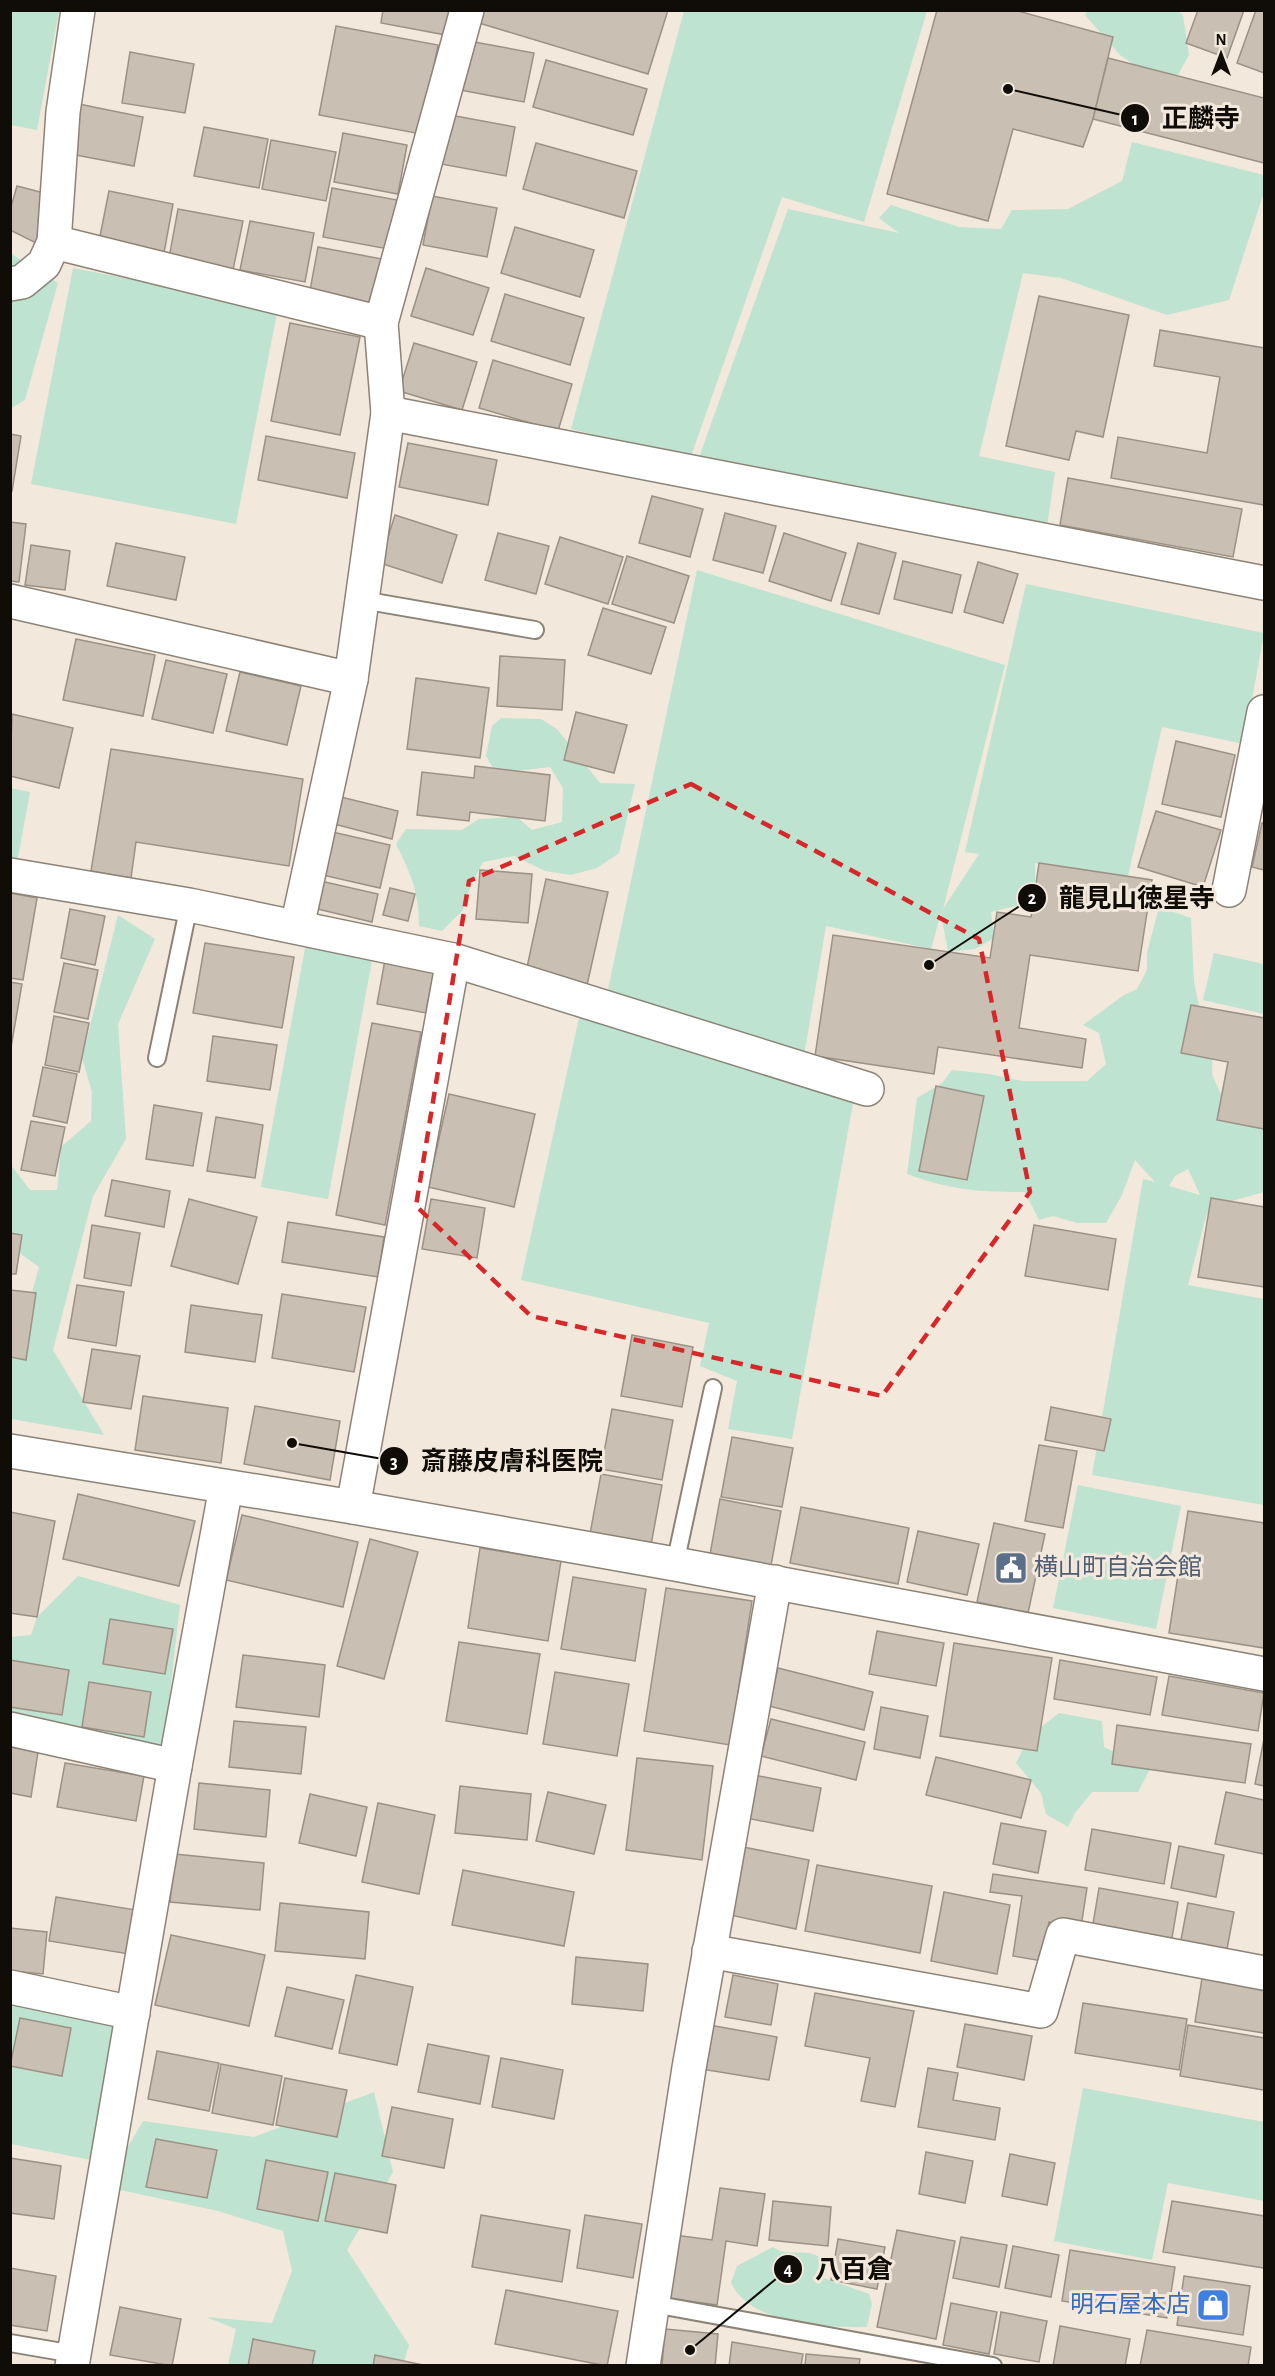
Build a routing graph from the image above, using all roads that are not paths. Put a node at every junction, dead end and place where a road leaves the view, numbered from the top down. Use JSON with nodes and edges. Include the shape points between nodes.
{"nodes":[{"id":1,"x":78,"y":10,"type":"edge"},
{"id":2,"x":467,"y":10,"type":"edge"},
{"id":3,"x":54,"y":242,"type":"junction"},
{"id":4,"x":10,"y":284,"type":"edge"},
{"id":5,"x":381,"y":323,"type":"junction"},
{"id":6,"x":388,"y":413,"type":"junction"},
{"id":7,"x":1264,"y":584,"type":"edge"},
{"id":8,"x":362,"y":600,"type":"junction"},
{"id":9,"x":10,"y":601,"type":"edge"},
{"id":10,"x":535,"y":630,"type":"dead end"},
{"id":11,"x":351,"y":679,"type":"junction"},
{"id":12,"x":1264,"y":712,"type":"edge"},
{"id":13,"x":10,"y":875,"type":"edge"},
{"id":14,"x":1229,"y":890,"type":"dead end"},
{"id":15,"x":189,"y":905,"type":"junction"},
{"id":16,"x":297,"y":927,"type":"junction"},
{"id":17,"x":453,"y":960,"type":"junction"},
{"id":18,"x":157,"y":1058,"type":"dead end"},
{"id":19,"x":867,"y":1089,"type":"dead end"},
{"id":20,"x":713,"y":1388,"type":"dead end"},
{"id":21,"x":10,"y":1451,"type":"edge"},
{"id":22,"x":226,"y":1487,"type":"junction"},
{"id":23,"x":353,"y":1508,"type":"junction"},
{"id":24,"x":675,"y":1564,"type":"junction"},
{"id":25,"x":775,"y":1582,"type":"junction"},
{"id":26,"x":1264,"y":1674,"type":"edge"},
{"id":27,"x":10,"y":1729,"type":"edge"},
{"id":28,"x":175,"y":1766,"type":"junction"},
{"id":29,"x":709,"y":1951,"type":"junction"},
{"id":30,"x":1264,"y":1973,"type":"edge"},
{"id":31,"x":10,"y":1987,"type":"edge"},
{"id":32,"x":133,"y":2013,"type":"junction"},
{"id":33,"x":653,"y":2304,"type":"junction"},
{"id":34,"x":10,"y":2343,"type":"edge"},
{"id":35,"x":73,"y":2360,"type":"edge"},
{"id":36,"x":643,"y":2366,"type":"edge"},
{"id":37,"x":993,"y":2366,"type":"edge"}],
"edges":[{"from":1,"to":3,"type":"street","via":[[63,111]]},
{"from":2,"to":5,"type":"street"},
{"from":3,"to":4,"type":"street","via":[[44,264],[22,282]]},
{"from":3,"to":5,"type":"street"},
{"from":5,"to":6,"type":"street"},
{"from":6,"to":7,"type":"street"},
{"from":6,"to":8,"type":"street"},
{"from":8,"to":10,"type":"lane"},
{"from":8,"to":11,"type":"street"},
{"from":9,"to":11,"type":"street"},
{"from":11,"to":16,"type":"street"},
{"from":12,"to":14,"type":"street"},
{"from":13,"to":15,"type":"street"},
{"from":15,"to":16,"type":"street"},
{"from":15,"to":18,"type":"lane"},
{"from":16,"to":17,"type":"street"},
{"from":17,"to":19,"type":"street"},
{"from":17,"to":23,"type":"street"},
{"from":20,"to":24,"type":"lane"},
{"from":21,"to":22,"type":"street"},
{"from":22,"to":23,"type":"street"},
{"from":22,"to":28,"type":"street"},
{"from":23,"to":24,"type":"street"},
{"from":24,"to":25,"type":"street"},
{"from":25,"to":26,"type":"street"},
{"from":25,"to":29,"type":"street"},
{"from":27,"to":28,"type":"street"},
{"from":28,"to":32,"type":"street"},
{"from":29,"to":30,"type":"street","via":[[1041,2011],[1063,1935]]},
{"from":29,"to":33,"type":"street"},
{"from":31,"to":32,"type":"street"},
{"from":32,"to":35,"type":"street"},
{"from":33,"to":36,"type":"street"},
{"from":33,"to":37,"type":"lane"},
{"from":34,"to":35,"type":"lane"}]}
